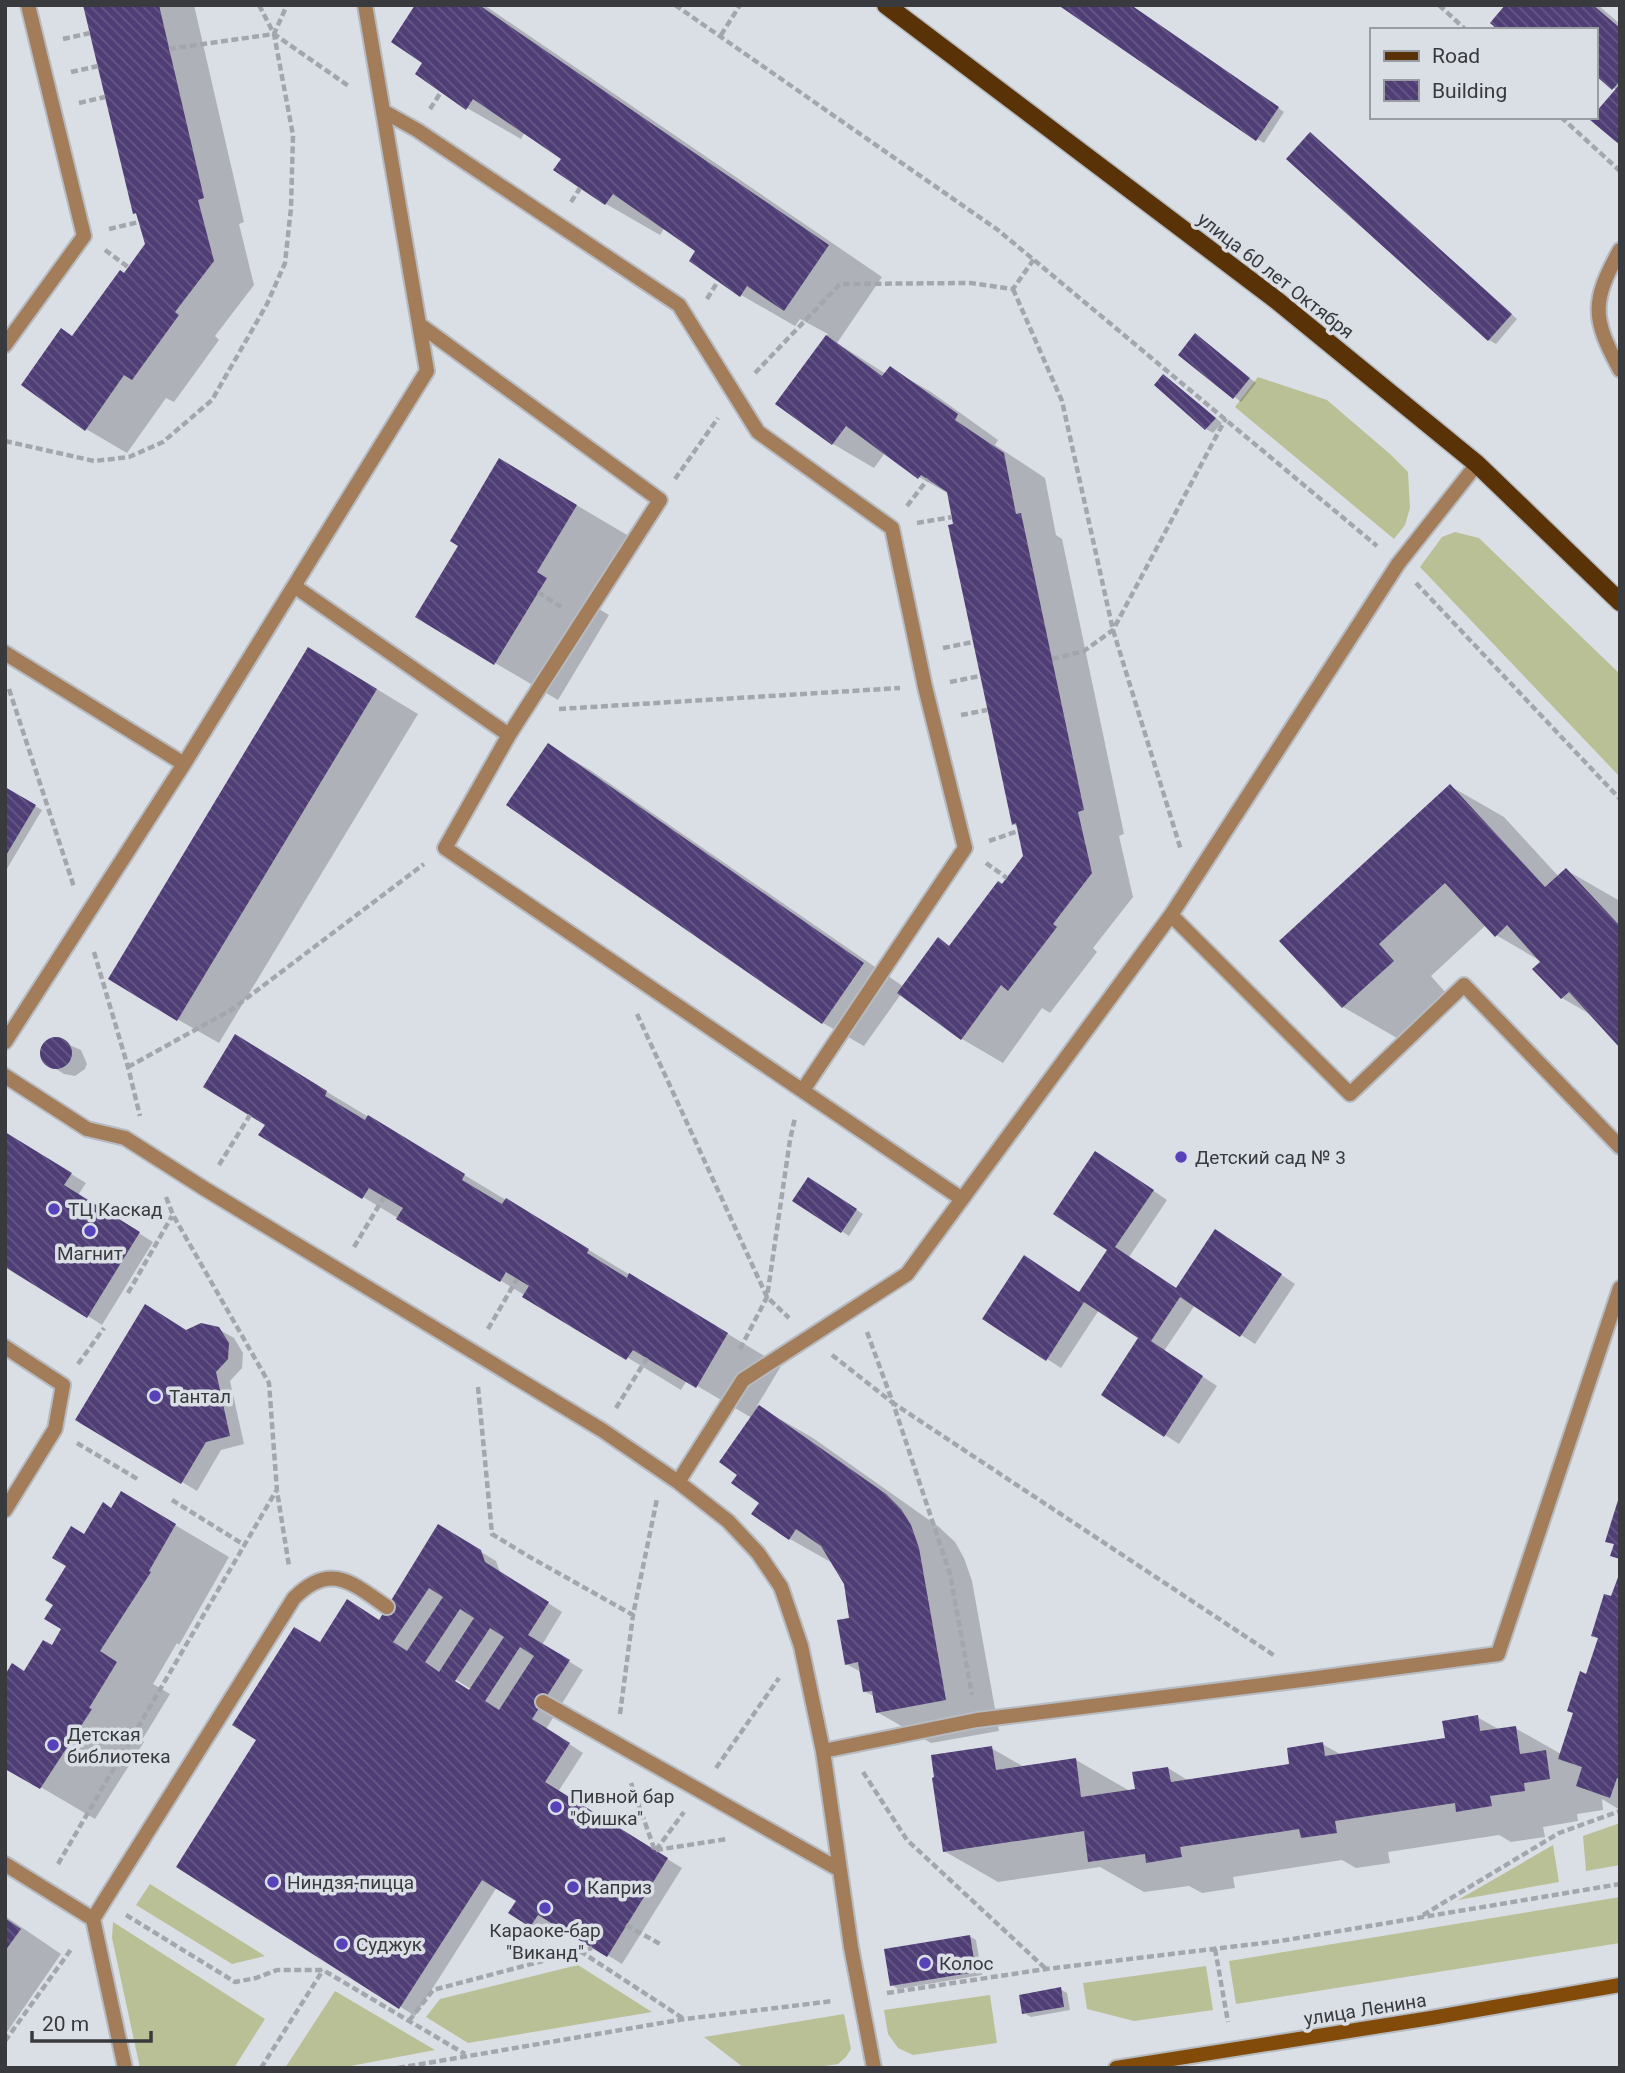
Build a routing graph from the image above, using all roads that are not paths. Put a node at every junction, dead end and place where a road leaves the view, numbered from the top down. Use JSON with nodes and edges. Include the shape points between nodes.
{"nodes":[{"id":1,"x":28,"y":5,"type":"edge"},
{"id":2,"x":365,"y":5,"type":"edge"},
{"id":3,"x":886,"y":5,"type":"edge"},
{"id":4,"x":383,"y":111,"type":"junction"},
{"id":5,"x":1620,"y":250,"type":"edge"},
{"id":6,"x":420,"y":325,"type":"junction"},
{"id":7,"x":5,"y":345,"type":"edge"},
{"id":8,"x":1620,"y":370,"type":"edge"},
{"id":9,"x":1477,"y":464,"type":"junction"},
{"id":10,"x":294,"y":586,"type":"junction"},
{"id":11,"x":1620,"y":602,"type":"edge"},
{"id":12,"x":5,"y":653,"type":"edge"},
{"id":13,"x":509,"y":735,"type":"junction"},
{"id":14,"x":184,"y":764,"type":"junction"},
{"id":15,"x":1171,"y":915,"type":"junction"},
{"id":16,"x":5,"y":1042,"type":"edge"},
{"id":17,"x":5,"y":1076,"type":"edge"},
{"id":18,"x":803,"y":1090,"type":"junction"},
{"id":19,"x":1620,"y":1147,"type":"edge"},
{"id":20,"x":962,"y":1199,"type":"junction"},
{"id":21,"x":1620,"y":1288,"type":"edge"},
{"id":22,"x":5,"y":1347,"type":"edge"},
{"id":23,"x":678,"y":1482,"type":"junction"},
{"id":24,"x":5,"y":1510,"type":"edge"},
{"id":25,"x":387,"y":1607,"type":"dead end"},
{"id":26,"x":543,"y":1702,"type":"dead end"},
{"id":27,"x":823,"y":1751,"type":"junction"},
{"id":28,"x":5,"y":1864,"type":"edge"},
{"id":29,"x":840,"y":1870,"type":"junction"},
{"id":30,"x":93,"y":1919,"type":"junction"},
{"id":31,"x":1620,"y":1985,"type":"edge"},
{"id":32,"x":125,"y":2068,"type":"edge"},
{"id":33,"x":874,"y":2068,"type":"edge"},
{"id":34,"x":1116,"y":2068,"type":"edge"}],
"edges":[{"from":1,"to":7,"type":"lane","via":[[84,236]]},
{"from":2,"to":4,"type":"lane"},
{"from":3,"to":9,"type":"main road","name":"улица 60 лет Октября","via":[[1275,299]]},
{"from":4,"to":6,"type":"lane"},
{"from":4,"to":18,"type":"lane","via":[[679,305],[758,432],[892,527],[965,848]]},
{"from":5,"to":8,"type":"lane","via":[[1606,275],[1597,312],[1603,339]]},
{"from":6,"to":10,"type":"lane","via":[[427,371]]},
{"from":6,"to":13,"type":"lane","via":[[660,500]]},
{"from":9,"to":11,"type":"main road","name":"улица 60 лет Октября"},
{"from":9,"to":15,"type":"lane","via":[[1398,564]]},
{"from":10,"to":13,"type":"lane"},
{"from":10,"to":14,"type":"lane"},
{"from":12,"to":14,"type":"lane"},
{"from":13,"to":18,"type":"lane","via":[[445,848]]},
{"from":14,"to":16,"type":"lane"},
{"from":15,"to":19,"type":"lane","via":[[1350,1094],[1464,985]]},
{"from":15,"to":20,"type":"lane"},
{"from":17,"to":23,"type":"lane","via":[[87,1129],[125,1138],[602,1430]]},
{"from":18,"to":20,"type":"lane"},
{"from":20,"to":23,"type":"lane","via":[[907,1274],[743,1380]]},
{"from":21,"to":27,"type":"lane","via":[[1499,1654],[976,1720]]},
{"from":22,"to":24,"type":"lane","via":[[64,1385],[55,1429]]},
{"from":23,"to":27,"type":"lane","via":[[728,1521],[781,1587],[801,1646]]},
{"from":25,"to":30,"type":"lane","via":[[359,1588],[325,1578],[309,1583],[294,1598]]},
{"from":26,"to":29,"type":"lane"},
{"from":27,"to":29,"type":"lane"},
{"from":28,"to":30,"type":"lane"},
{"from":29,"to":33,"type":"lane"},
{"from":30,"to":32,"type":"lane"},
{"from":31,"to":34,"type":"main road","name":"улица Ленина"}]}
